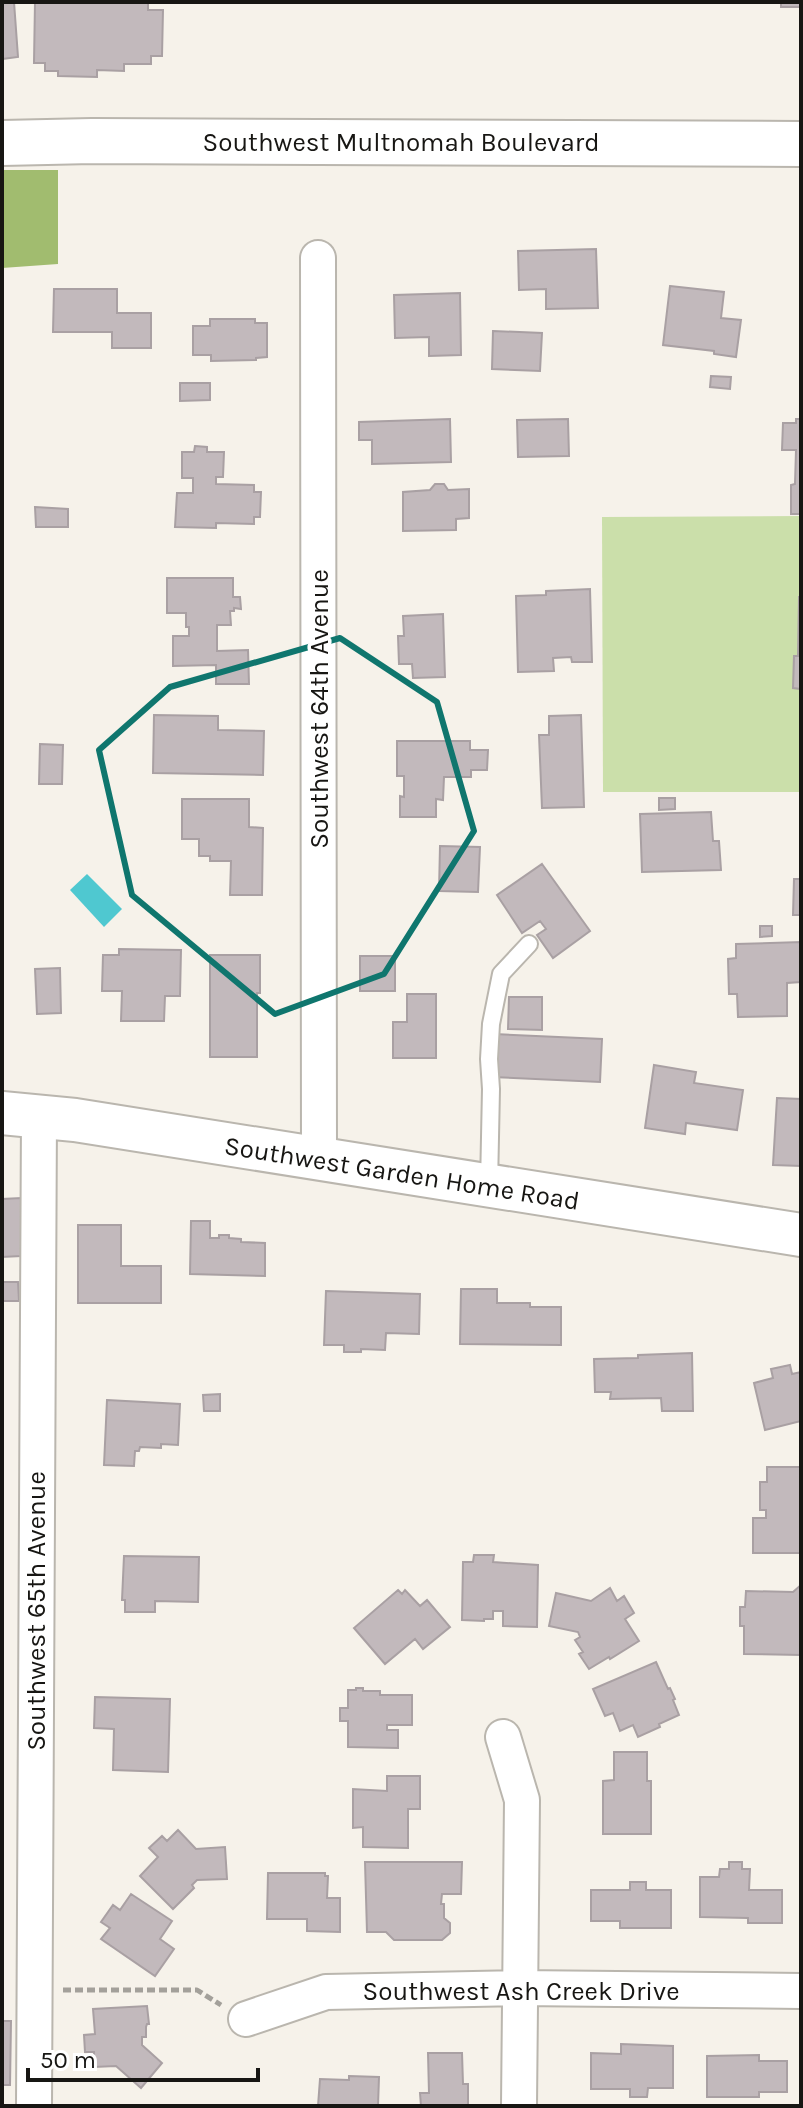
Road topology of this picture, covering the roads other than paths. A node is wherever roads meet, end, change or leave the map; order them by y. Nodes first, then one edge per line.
1 (2, 143) edge
2 (801, 144) edge
3 (318, 258) dead end
4 (529, 944) dead end
5 (21, 1114) edge
6 (319, 1160) junction
7 (489, 1187) junction
8 (801, 1235) edge
9 (503, 1737) dead end
10 (519, 1988) junction
11 (801, 1991) edge
12 (246, 2019) road end
13 (34, 2106) edge
14 (519, 2106) edge

1 - 2 main road, Southwest Multnomah Boulevard
3 - 6 street, Southwest 64th Avenue
4 - 7 lane
5 - 6 street, Southwest Garden Home Road
5 - 13 street, Southwest 65th Avenue
6 - 7 street, Southwest Garden Home Road
7 - 8 street, Southwest Garden Home Road
9 - 10 street
10 - 11 street, Southwest Ash Creek Drive
10 - 12 street, Southwest Ash Creek Drive
10 - 14 street

